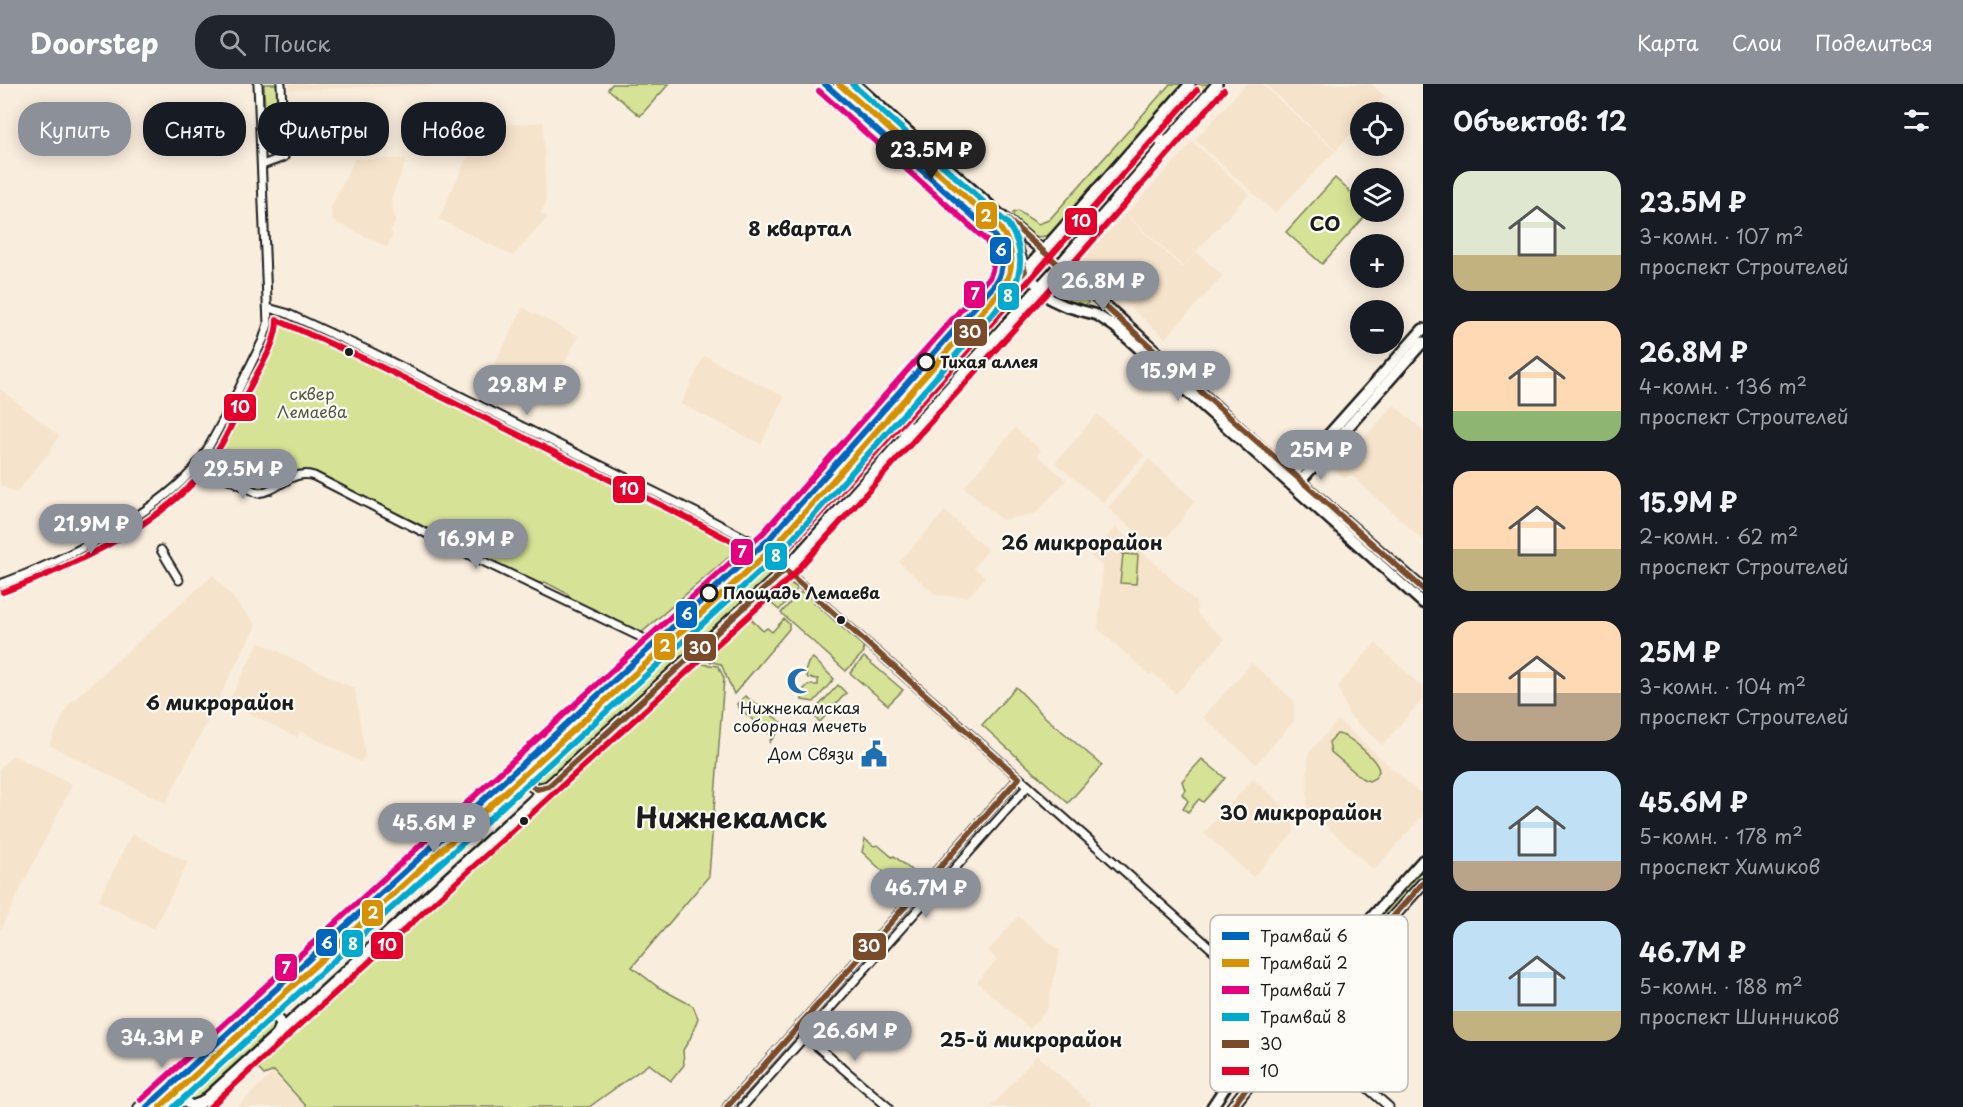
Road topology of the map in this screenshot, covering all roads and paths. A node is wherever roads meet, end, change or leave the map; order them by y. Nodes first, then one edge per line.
1 (258, 84) edge
2 (281, 84) edge
3 (840, 84) edge
4 (855, 84) edge
5 (1190, 84) edge
6 (1217, 84) edge
7 (1146, 134) junction
8 (1161, 148) junction
9 (262, 165) junction
10 (1043, 251) junction
11 (1059, 264) junction
12 (1025, 271) junction
13 (1038, 287) junction
14 (1091, 292) junction
15 (1027, 299) junction
16 (1052, 300) junction
17 (268, 308) junction
18 (1076, 309) junction
19 (1111, 310) junction
20 (1104, 319) junction
21 (1423, 329) edge
22 (1423, 342) edge
23 (889, 422) junction
24 (903, 438) junction
25 (197, 464) junction
26 (1293, 482) junction
27 (161, 550) dead end
28 (773, 553) junction
29 (785, 570) junction
30 (178, 580) dead end
31 (0, 584) edge
32 (1423, 589) edge
33 (1423, 603) edge
34 (649, 641) junction
35 (663, 653) junction
36 (536, 769) junction
37 (1019, 778) junction
38 (549, 786) junction
39 (1028, 786) junction
40 (1423, 860) edge
41 (1423, 883) edge
42 (1374, 915) edge
43 (1395, 915) edge
44 (1210, 947) edge
45 (264, 1017) junction
46 (277, 1034) junction
47 (806, 1035) junction
48 (186, 1089) junction
49 (1223, 1092) edge
50 (1243, 1092) edge
51 (1372, 1092) edge
52 (200, 1104) edge
53 (138, 1107) edge
54 (166, 1107) edge
55 (727, 1107) edge
56 (742, 1107) edge
57 (888, 1107) edge
58 (1212, 1107) edge
59 (1232, 1107) edge
60 (1389, 1107) edge

1 - 9 street
2 - 9 street
3 - 12 main road
4 - 10 main road
5 - 7 main road
6 - 8 main road
7 - 8 main road
7 - 10 main road
8 - 11 main road
9 - 17 street
10 - 11 main road
10 - 12 main road
11 - 13 main road
11 - 14 main road
12 - 13 main road
12 - 23 main road
13 - 15 main road
13 - 16 main road
14 - 18 main road
14 - 19 main road
15 - 16 main road
15 - 24 main road
16 - 18 main road
17 - 25 street
17 - 28 street
18 - 20 main road
19 - 20 main road
19 - 26 main road
20 - 26 main road
21 - 26 main road
22 - 26 main road
23 - 24 main road
23 - 28 main road
24 - 29 main road
25 - 31 street
25 - 34 street
26 - 32 main road
26 - 33 main road
27 - 30 street
28 - 35 main road
29 - 37 street
29 - 38 main road
34 - 35 street
34 - 53 street
35 - 36 main road
36 - 38 main road
36 - 45 main road
37 - 39 street
37 - 55 street
38 - 46 main road
39 - 44 street
39 - 47 street
40 - 42 main road
41 - 43 main road
45 - 46 main road
45 - 48 main road
46 - 52 main road
47 - 56 street
47 - 57 street
48 - 52 main road
48 - 54 main road
49 - 58 main road
50 - 59 main road
51 - 60 street

